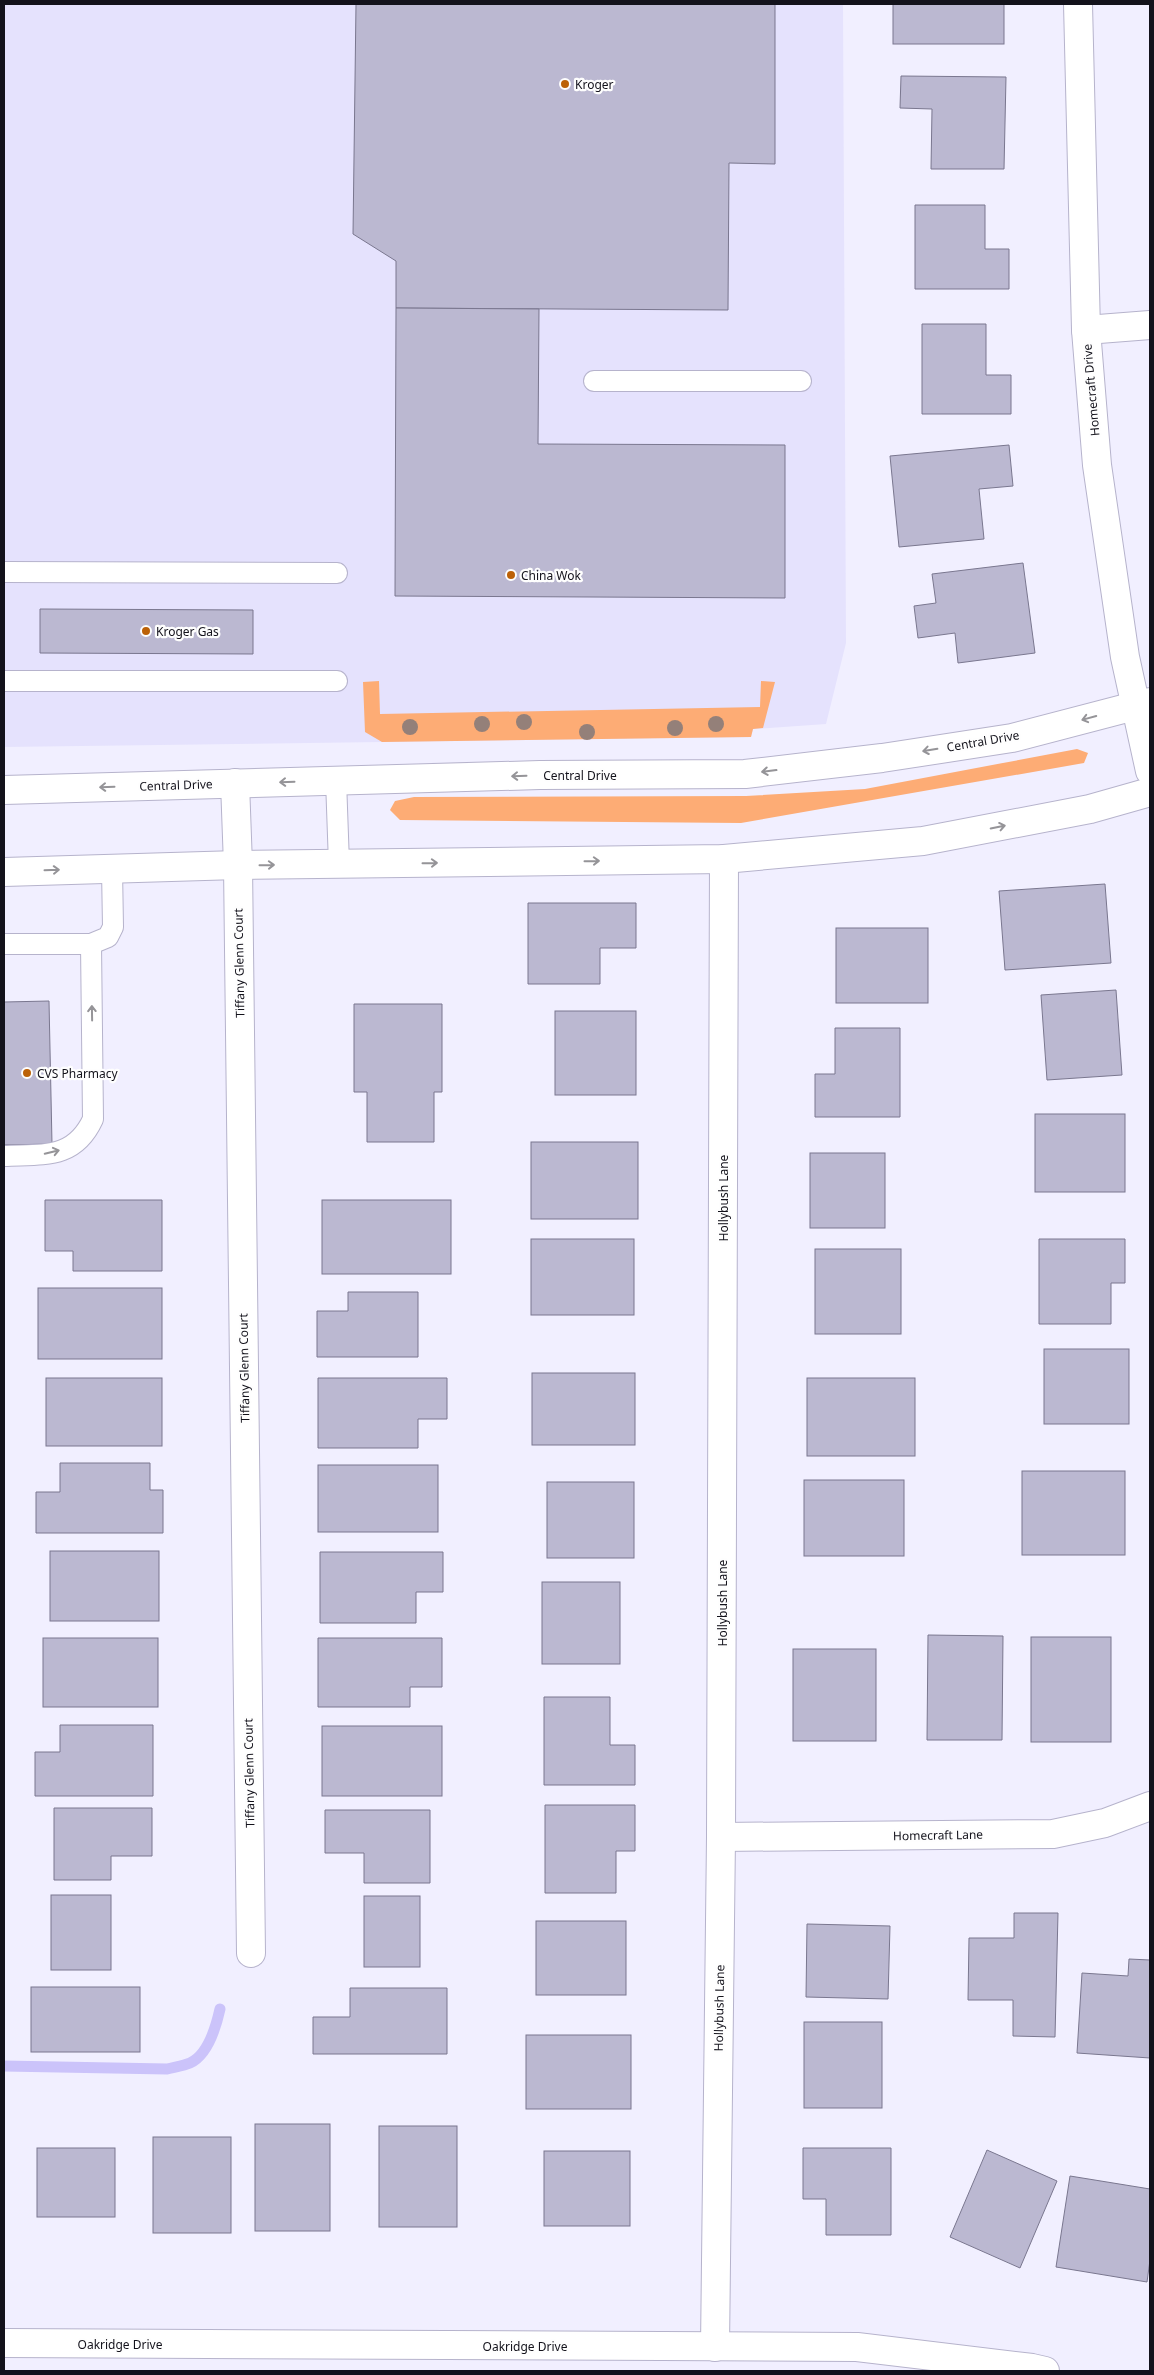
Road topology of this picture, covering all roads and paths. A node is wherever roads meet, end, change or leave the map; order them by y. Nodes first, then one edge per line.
1 (1078, 4) edge
2 (1150, 325) edge
3 (1086, 330) junction
4 (594, 381) dead end
5 (801, 381) dead end
6 (4, 572) edge
7 (337, 573) dead end
8 (4, 681) edge
9 (337, 681) dead end
10 (1143, 703) edge
11 (1150, 771) edge
12 (336, 780) junction
13 (235, 783) junction
14 (4, 790) edge
15 (1150, 792) edge
16 (724, 859) junction
17 (339, 864) junction
18 (238, 865) junction
19 (112, 868) junction
20 (4, 872) edge
21 (4, 944) edge
22 (90, 944) junction
23 (4, 1156) edge
24 (1150, 1806) edge
25 (721, 1837) junction
26 (251, 1954) dead end
27 (4, 2343) edge
28 (715, 2347) junction
29 (1045, 2371) edge

1 - 3 street, Homecraft Drive
2 - 3 street
3 - 10 street, Homecraft Drive
4 - 5 lane
6 - 7 lane
8 - 9 lane
10 - 11 street, Homecraft Drive
10 -> 12 street, Central Drive
12 -> 13 street, Central Drive
12 - 17 lane
13 -> 14 street, Central Drive
13 - 18 street, Tiffany Glenn Court
16 -> 15 street
17 -> 16 street
16 - 25 street, Hollybush Lane
18 -> 17 street
18 - 19 street
18 - 26 street, Tiffany Glenn Court
20 -> 19 street
19 - 22 lane
21 - 22 lane
23 -> 22 lane
24 - 25 street, Homecraft Lane
25 - 28 street, Hollybush Lane
27 - 28 street, Oakridge Drive
28 - 29 street, Oakridge Drive

